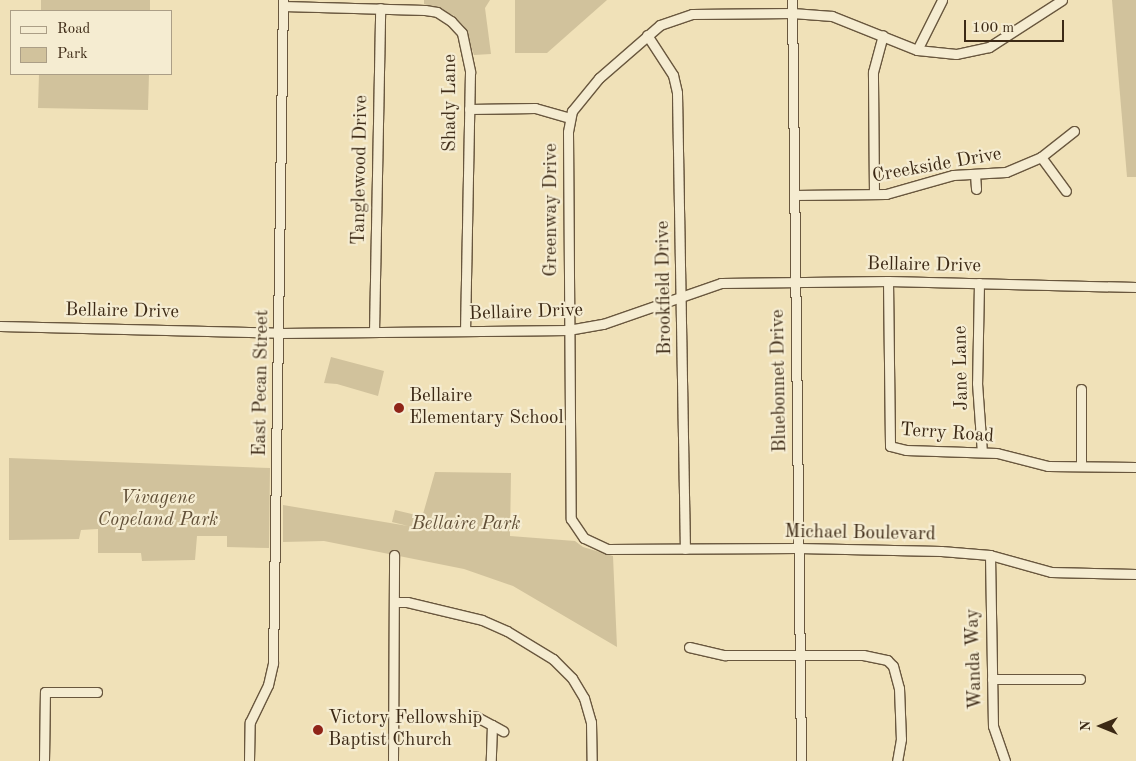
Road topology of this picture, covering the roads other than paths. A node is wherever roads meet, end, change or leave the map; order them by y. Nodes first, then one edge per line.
1 (792, 0) edge
2 (942, 0) edge
3 (1062, 0) edge
4 (283, 3) edge
5 (380, 8) junction
6 (792, 13) junction
7 (647, 35) junction
8 (883, 35) junction
9 (917, 50) junction
10 (469, 109) junction
11 (570, 118) junction
12 (1074, 131) dead end
13 (1041, 157) junction
14 (975, 174) junction
15 (976, 189) dead end
16 (1066, 191) dead end
17 (874, 194) junction
18 (794, 195) junction
19 (888, 281) junction
20 (795, 282) junction
21 (979, 283) junction
22 (1136, 287) edge
23 (681, 295) junction
24 (0, 326) edge
25 (568, 330) junction
26 (465, 331) junction
27 (280, 332) junction
28 (374, 332) junction
29 (1081, 389) dead end
30 (982, 452) junction
31 (1080, 466) junction
32 (1136, 467) edge
33 (584, 538) joint
34 (798, 548) junction
35 (685, 549) junction
36 (990, 554) junction
37 (394, 555) dead end
38 (1136, 574) edge
39 (394, 602) junction
40 (689, 647) dead end
41 (800, 656) junction
42 (992, 679) junction
43 (1080, 679) dead end
44 (97, 692) dead end
45 (475, 716) dead end
46 (492, 724) junction
47 (503, 731) dead end
48 (44, 761) edge
49 (249, 761) edge
50 (393, 761) edge
51 (491, 761) edge
52 (592, 761) edge
53 (801, 761) edge
54 (897, 761) edge
55 (1005, 761) edge

1 - 6 street, Bluebonnet Drive
2 - 9 street
3 - 9 street
4 - 5 street, Shady Lane
4 - 27 street, East Pecan Street
5 - 10 street, Shady Lane
5 - 28 street, Tanglewood Drive
6 - 7 street
6 - 8 street
6 - 18 street, Bluebonnet Drive
7 - 11 street
7 - 23 street, Brookfield Drive
8 - 9 street
8 - 17 street
10 - 11 street
10 - 26 street, Shady Lane
11 - 25 street, Greenway Drive
12 - 13 street, Creekside Drive
13 - 14 street, Creekside Drive
13 - 16 street
14 - 15 street
14 - 17 street, Creekside Drive
17 - 18 street, Creekside Drive
18 - 20 street, Bluebonnet Drive
19 - 20 street, Bellaire Drive
19 - 21 street, Bellaire Drive
19 - 30 street, Terry Road
20 - 23 street, Bellaire Drive
20 - 34 street, Bluebonnet Drive
21 - 22 street, Bellaire Drive
21 - 30 street, Jane Lane
23 - 25 street, Bellaire Drive
23 - 35 street, Brookfield Drive
24 - 27 street, Bellaire Drive
25 - 26 street, Bellaire Drive
25 - 33 street, Greenway Drive
26 - 28 street, Bellaire Drive
27 - 28 street, Bellaire Drive
27 - 49 street, East Pecan Street
29 - 31 street
30 - 31 street, Terry Road
31 - 32 street, Terry Road
33 - 35 street, Michael Boulevard
34 - 35 street, Michael Boulevard
34 - 36 street, Michael Boulevard
34 - 41 street, Bluebonnet Drive
36 - 38 street, Michael Boulevard
36 - 42 street, Wanda Way
37 - 39 street
39 - 50 street
39 - 52 street
40 - 41 street
41 - 53 street, Bluebonnet Drive
41 - 54 street
42 - 43 street
42 - 55 street, Wanda Way
44 - 48 street
45 - 46 street
46 - 47 street
46 - 51 street

